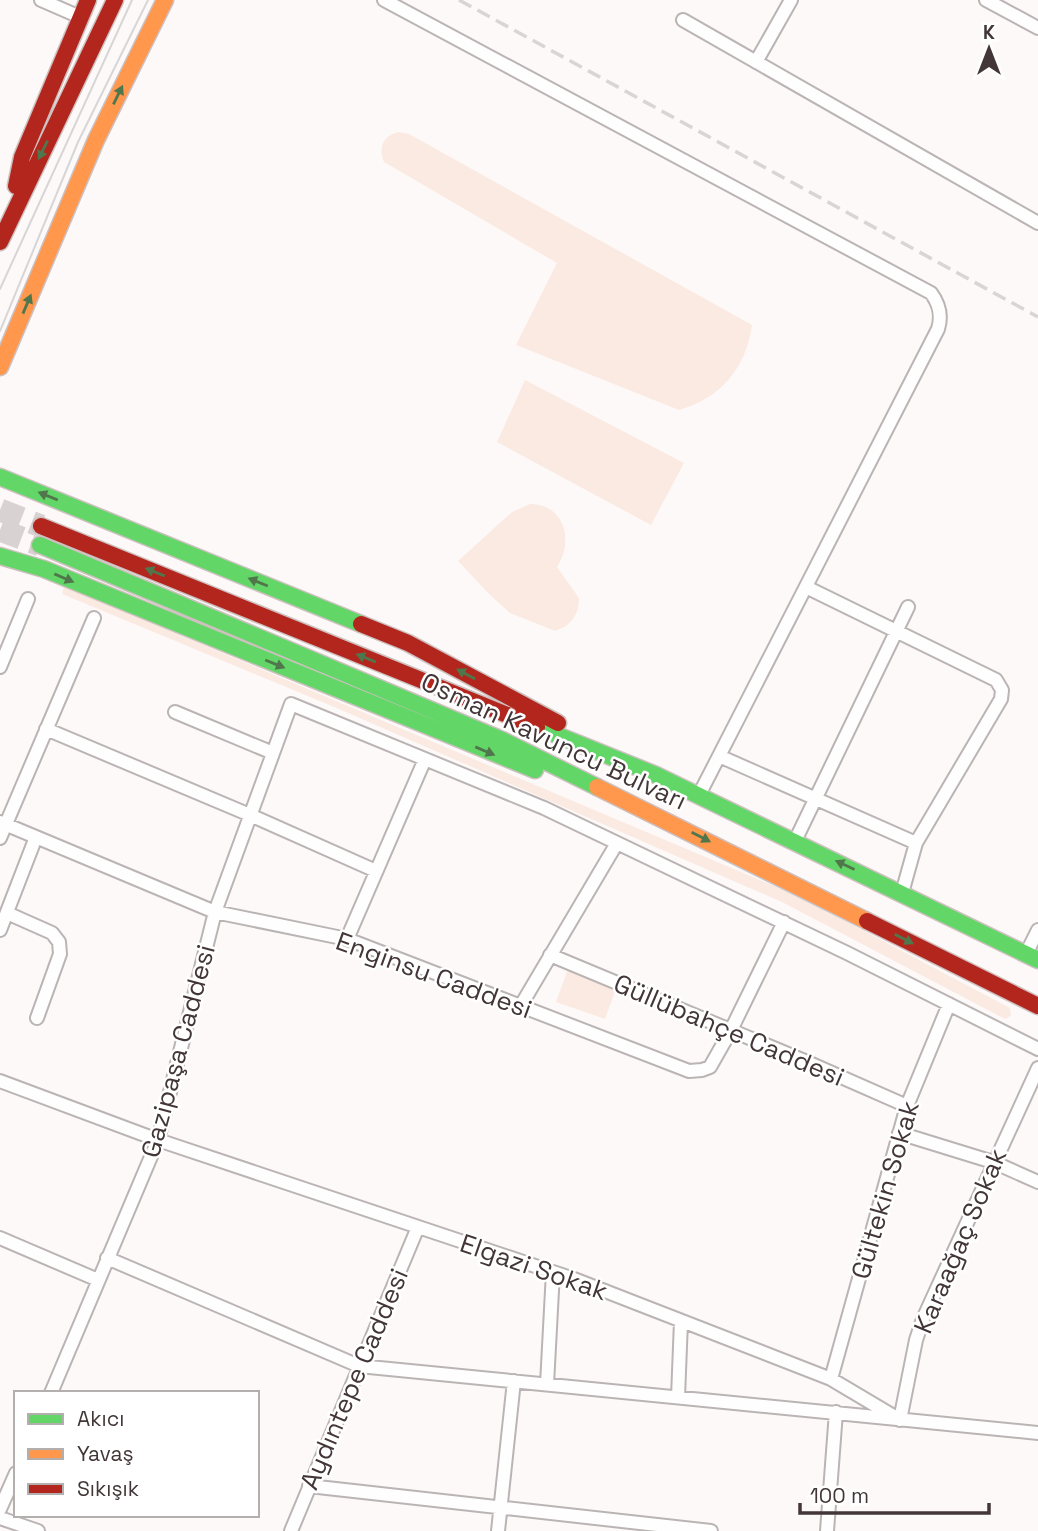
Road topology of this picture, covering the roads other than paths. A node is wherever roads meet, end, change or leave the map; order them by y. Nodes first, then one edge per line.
1 (41, 0) edge
2 (88, 0) edge
3 (115, 0) edge
4 (165, 0) edge
5 (181, 0) edge
6 (384, 0) edge
7 (791, 0) edge
8 (986, 0) edge
9 (80, 17) junction
10 (683, 20) dead end
11 (1038, 28) edge
12 (756, 62) junction
13 (8, 221) junction
14 (1038, 223) edge
15 (0, 242) edge
16 (49, 252) junction
17 (0, 366) edge
18 (0, 477) edge
19 (41, 526) tunnel mouth
20 (40, 545) tunnel mouth
21 (0, 556) edge
22 (23, 562) junction
23 (0, 563) edge
24 (806, 587) junction
25 (28, 599) dead end
26 (908, 607) dead end
27 (94, 618) dead end
28 (896, 631) junction
29 (0, 667) edge
30 (174, 712) dead end
31 (46, 729) junction
32 (273, 753) junction
33 (719, 756) junction
34 (425, 759) junction
35 (656, 775) junction
36 (699, 795) junction
37 (815, 798) junction
38 (640, 807) junction
39 (250, 815) junction
40 (3, 823) edge
41 (36, 837) junction
42 (0, 838) edge
43 (794, 841) junction
44 (617, 843) junction
45 (916, 843) junction
46 (376, 871) junction
47 (902, 892) junction
48 (215, 912) junction
49 (6, 913) junction
50 (784, 922) junction
51 (0, 930) edge
52 (1038, 930) edge
53 (347, 939) junction
54 (550, 956) junction
55 (1032, 957) edge
56 (949, 1004) junction
57 (1038, 1006) edge
58 (520, 1007) junction
59 (37, 1018) dead end
60 (731, 1030) junction
61 (1038, 1049) edge
62 (1038, 1068) edge
63 (0, 1081) edge
64 (907, 1106) junction
65 (899, 1133) junction
66 (158, 1140) junction
67 (993, 1162) junction
68 (1038, 1182) edge
69 (418, 1227) junction
70 (0, 1238) edge
71 (107, 1258) junction
72 (553, 1272) junction
73 (98, 1280) junction
74 (681, 1321) junction
75 (359, 1366) junction
76 (831, 1379) junction
77 (514, 1381) junction
78 (547, 1384) junction
79 (52, 1391) edge
80 (678, 1397) junction
81 (836, 1412) junction
82 (900, 1420) junction
83 (1038, 1433) edge
84 (14, 1478) edge
85 (309, 1486) junction
86 (501, 1508) junction
87 (0, 1509) edge
88 (0, 1517) edge
89 (20, 1528) edge
90 (38, 1531) edge
91 (291, 1531) edge
92 (498, 1531) edge
93 (711, 1531) edge
94 (827, 1531) edge

1 - 9 street
2 - 9 highway
3 -> 13 highway
16 -> 4 highway
5 - 16 highway
6 - 24 street
7 - 12 street
8 - 11 street
9 - 13 highway
10 - 12 street
12 - 14 street
13 - 15 highway
17 -> 16 highway
35 -> 18 highway
35 -> 19 highway, Osman Kavuncu Bulvarı
20 - 38 highway, Osman Kavuncu Bulvarı
21 - 22 highway
22 - 23 highway
22 -> 38 highway
24 - 28 street
24 - 33 street
25 - 29 street
26 - 28 street
27 - 31 street
28 - 37 street
28 - 45 street
30 - 32 street
31 - 39 street
31 - 40 street
32 - 34 street, Gazipaşa Caddesi
32 - 39 street, Gazipaşa Caddesi
33 - 36 street
33 - 37 street
34 - 44 street
34 - 46 street
35 - 36 highway, Osman Kavuncu Bulvarı
36 - 43 highway, Osman Kavuncu Bulvarı
37 - 43 street
37 - 45 street
38 -> 57 highway, Osman Kavuncu Bulvarı
39 - 46 street
39 - 48 street, Gazipaşa Caddesi
40 - 41 street, Enginsu Caddesi
40 - 42 street
41 - 48 street, Enginsu Caddesi
41 - 49 street
47 -> 43 highway, Osman Kavuncu Bulvarı
44 - 50 street
44 - 54 street
45 - 47 street
46 - 53 street
47 - 55 highway, Osman Kavuncu Bulvarı
48 - 53 street, Enginsu Caddesi
48 - 66 street, Gazipaşa Caddesi
49 - 51 street
49 - 59 street
50 - 56 street
50 - 60 street, Enginsu Caddesi
52 - 55 street
53 - 58 street, Enginsu Caddesi
54 - 58 street
54 - 60 street, Güllübahçe Caddesi
56 - 61 street
56 - 64 street, Gültekin Sokak
58 - 60 street, Enginsu Caddesi
60 - 64 street, Güllübahçe Caddesi
62 - 67 street, Karaağaç Sokak
63 - 66 street, Elgazi Sokak
64 - 65 street, Gültekin Sokak
65 - 67 street
65 - 76 street, Gültekin Sokak
66 - 69 street, Elgazi Sokak
66 - 71 street, Gazipaşa Caddesi
67 - 68 street
67 - 82 street, Karaağaç Sokak
69 - 72 street, Elgazi Sokak
69 - 75 street, Aydıntepe Caddesi
70 - 73 street
71 - 73 street, Gazipaşa Caddesi
71 - 75 street
72 - 74 street, Elgazi Sokak
72 - 78 street
73 - 79 street, Gazipaşa Caddesi
74 - 76 street, Elgazi Sokak
74 - 80 street
75 - 77 street
75 - 85 street, Aydıntepe Caddesi
76 - 82 street, Elgazi Sokak
77 - 78 street
77 - 86 street
78 - 80 street
80 - 81 street
81 - 82 street
81 - 94 street
82 - 83 street
84 - 87 street
85 - 86 street
85 - 91 street, Aydıntepe Caddesi
86 - 92 street
86 - 93 street
88 - 89 street
89 - 90 street

